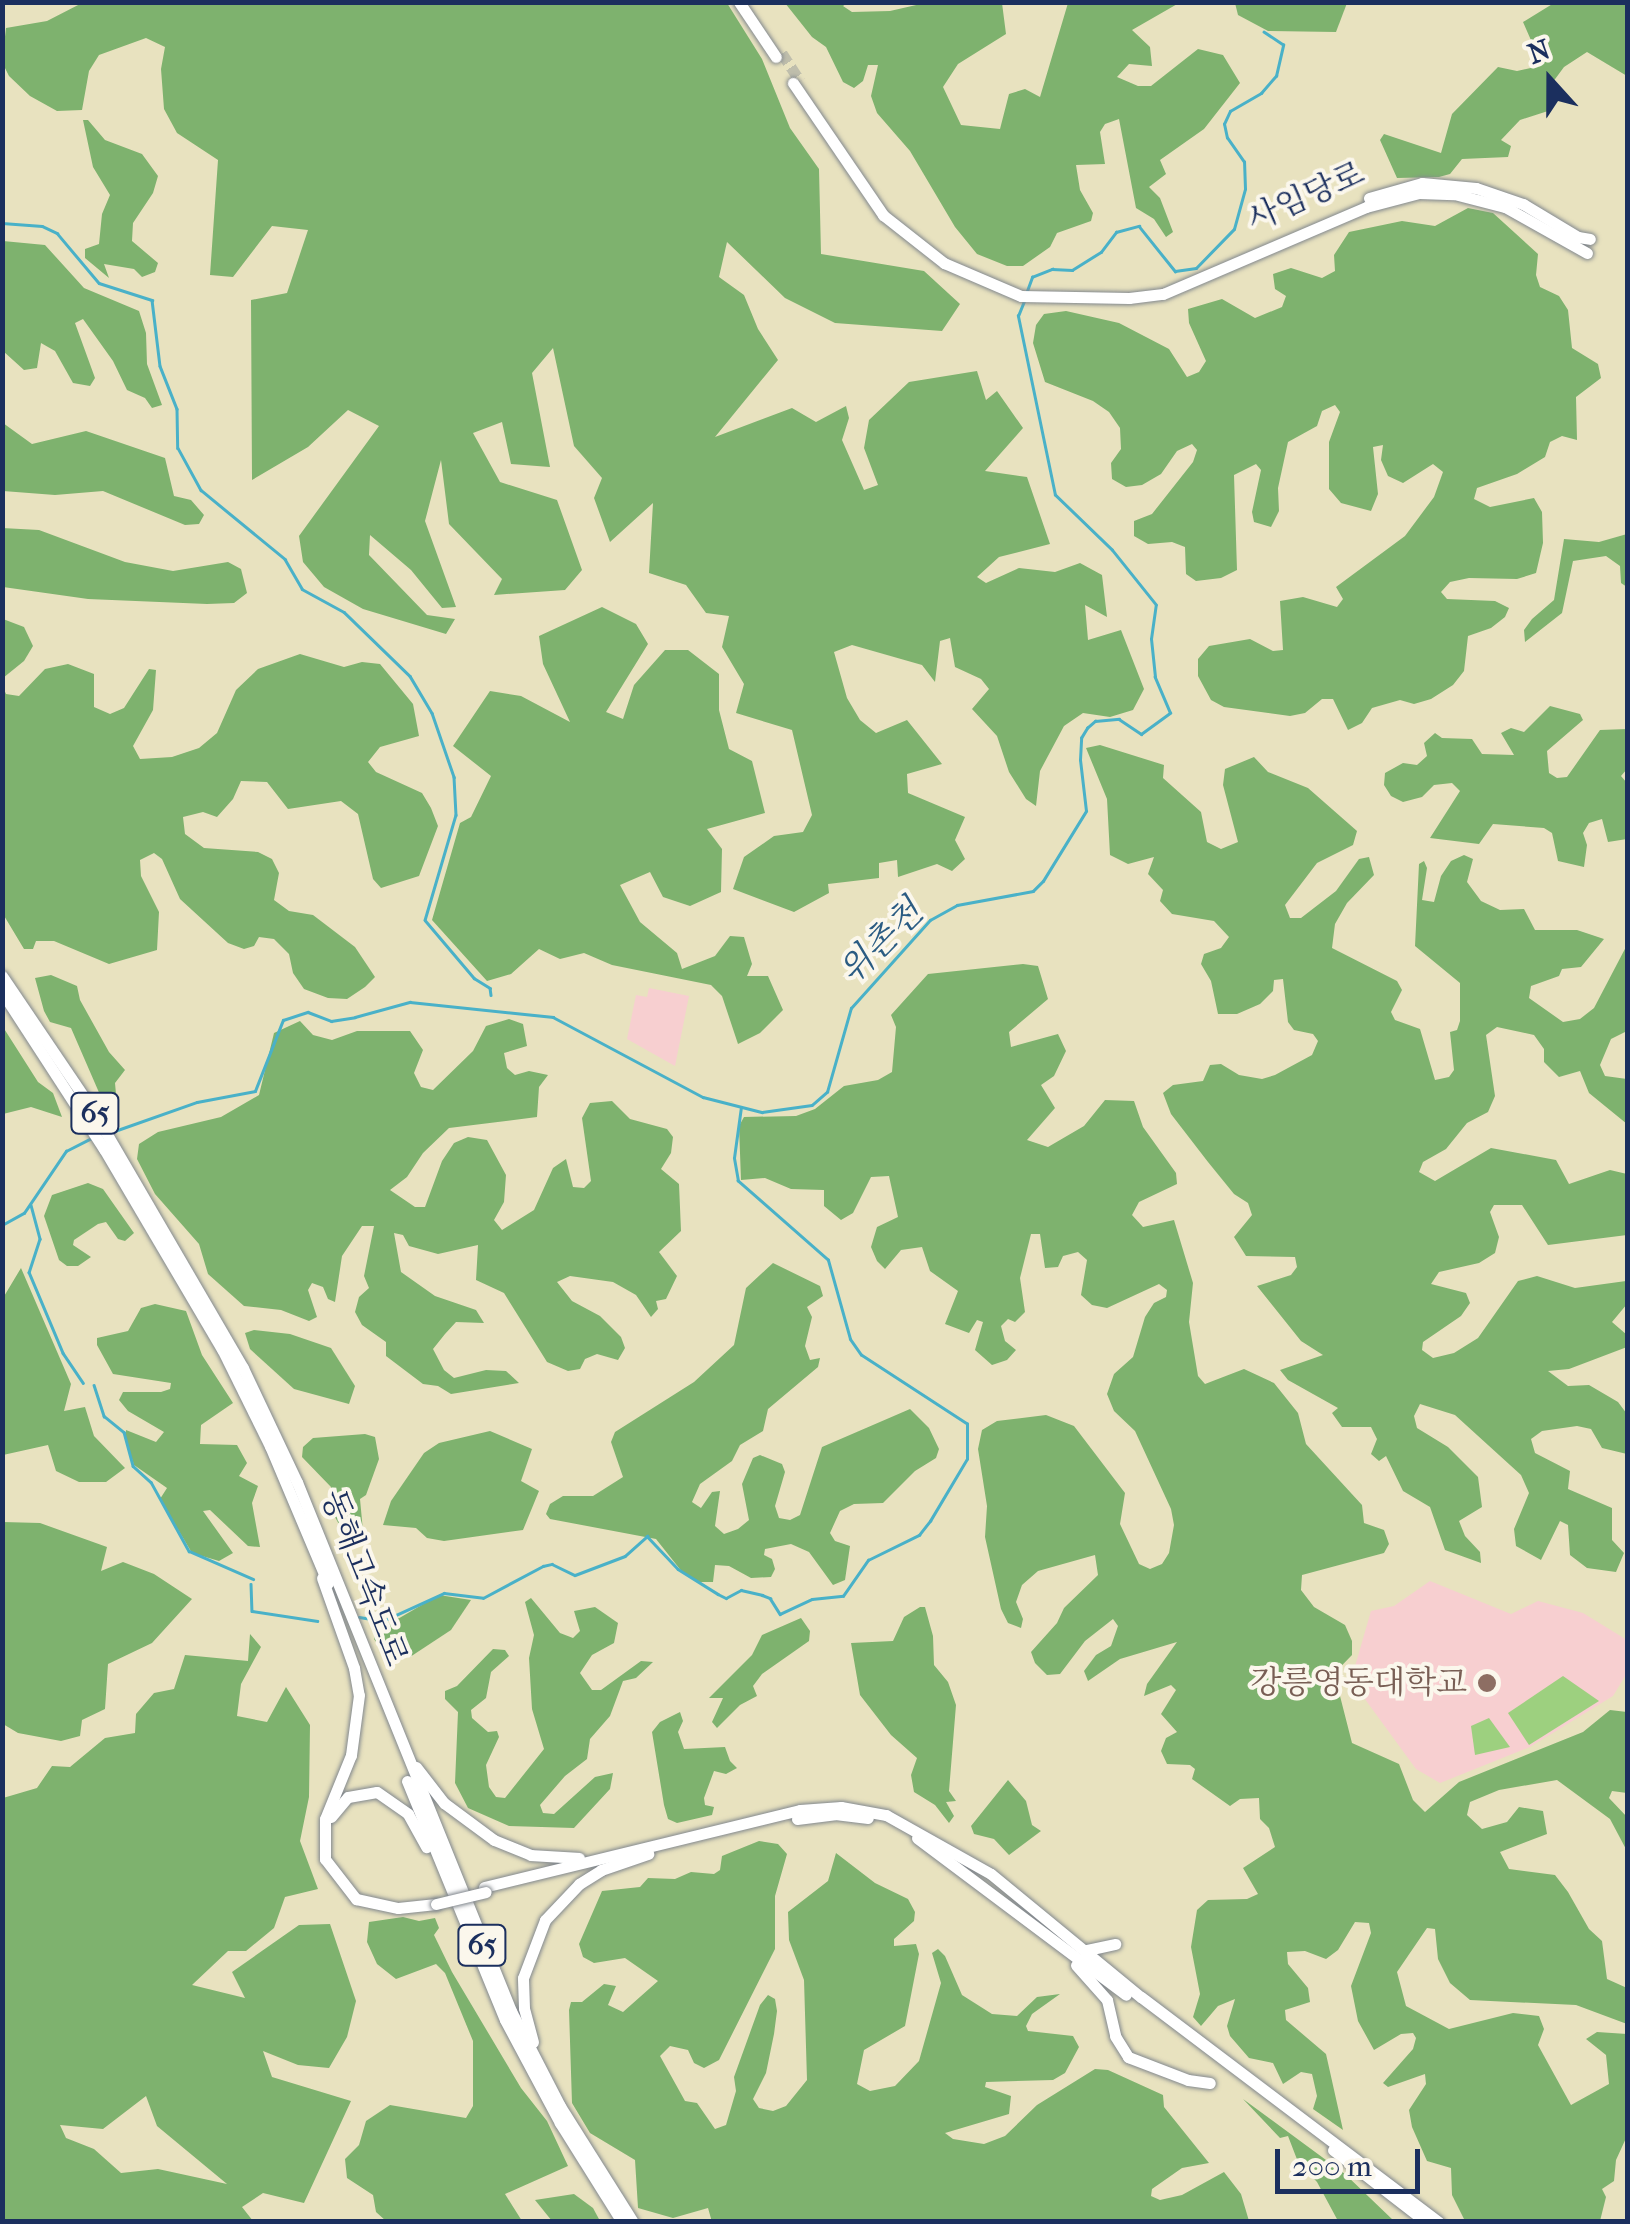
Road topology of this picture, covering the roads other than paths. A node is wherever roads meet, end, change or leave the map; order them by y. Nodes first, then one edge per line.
1 (739, 2) edge
2 (748, 2) edge
3 (1589, 246) dead end
4 (998, 287) junction
5 (2, 976) edge
6 (10, 999) edge
7 (159, 1234) junction
8 (327, 1576) junction
9 (362, 1662) junction
10 (647, 1851) junction
11 (436, 1901) junction
12 (1115, 1944) dead end
13 (1087, 1950) junction
14 (476, 1957) junction
15 (1071, 1957) junction
16 (1183, 2034) junction
17 (1218, 2060) junction
18 (1210, 2083) dead end
19 (560, 2106) junction
20 (622, 2222) edge
21 (633, 2222) edge
22 (1426, 2222) edge
23 (1438, 2222) edge

1 - 2 highway
3 - 4 highway, 사임당로
4 - 4 highway
5 - 6 highway, 동해고속도로 / 65
6 - 7 highway, 동해고속도로 / 65
7 - 8 highway, 동해고속도로 / 65
7 - 8 highway, 동해고속도로 / 65
8 - 9 highway
8 - 9 highway, 동해고속도로 / 65
9 - 10 highway
9 - 11 highway
9 - 14 highway, 동해고속도로 / 65
9 - 19 highway, 동해고속도로 / 65
10 - 11 highway, bridge
10 - 13 highway
10 - 15 highway
10 - 19 highway
11 - 14 highway
12 - 13 highway
13 - 16 highway
14 - 20 highway, 동해고속도로 / 65
15 - 16 highway
15 - 18 highway
16 - 17 highway
17 - 22 highway
17 - 23 highway
19 - 21 highway, 동해고속도로 / 65

